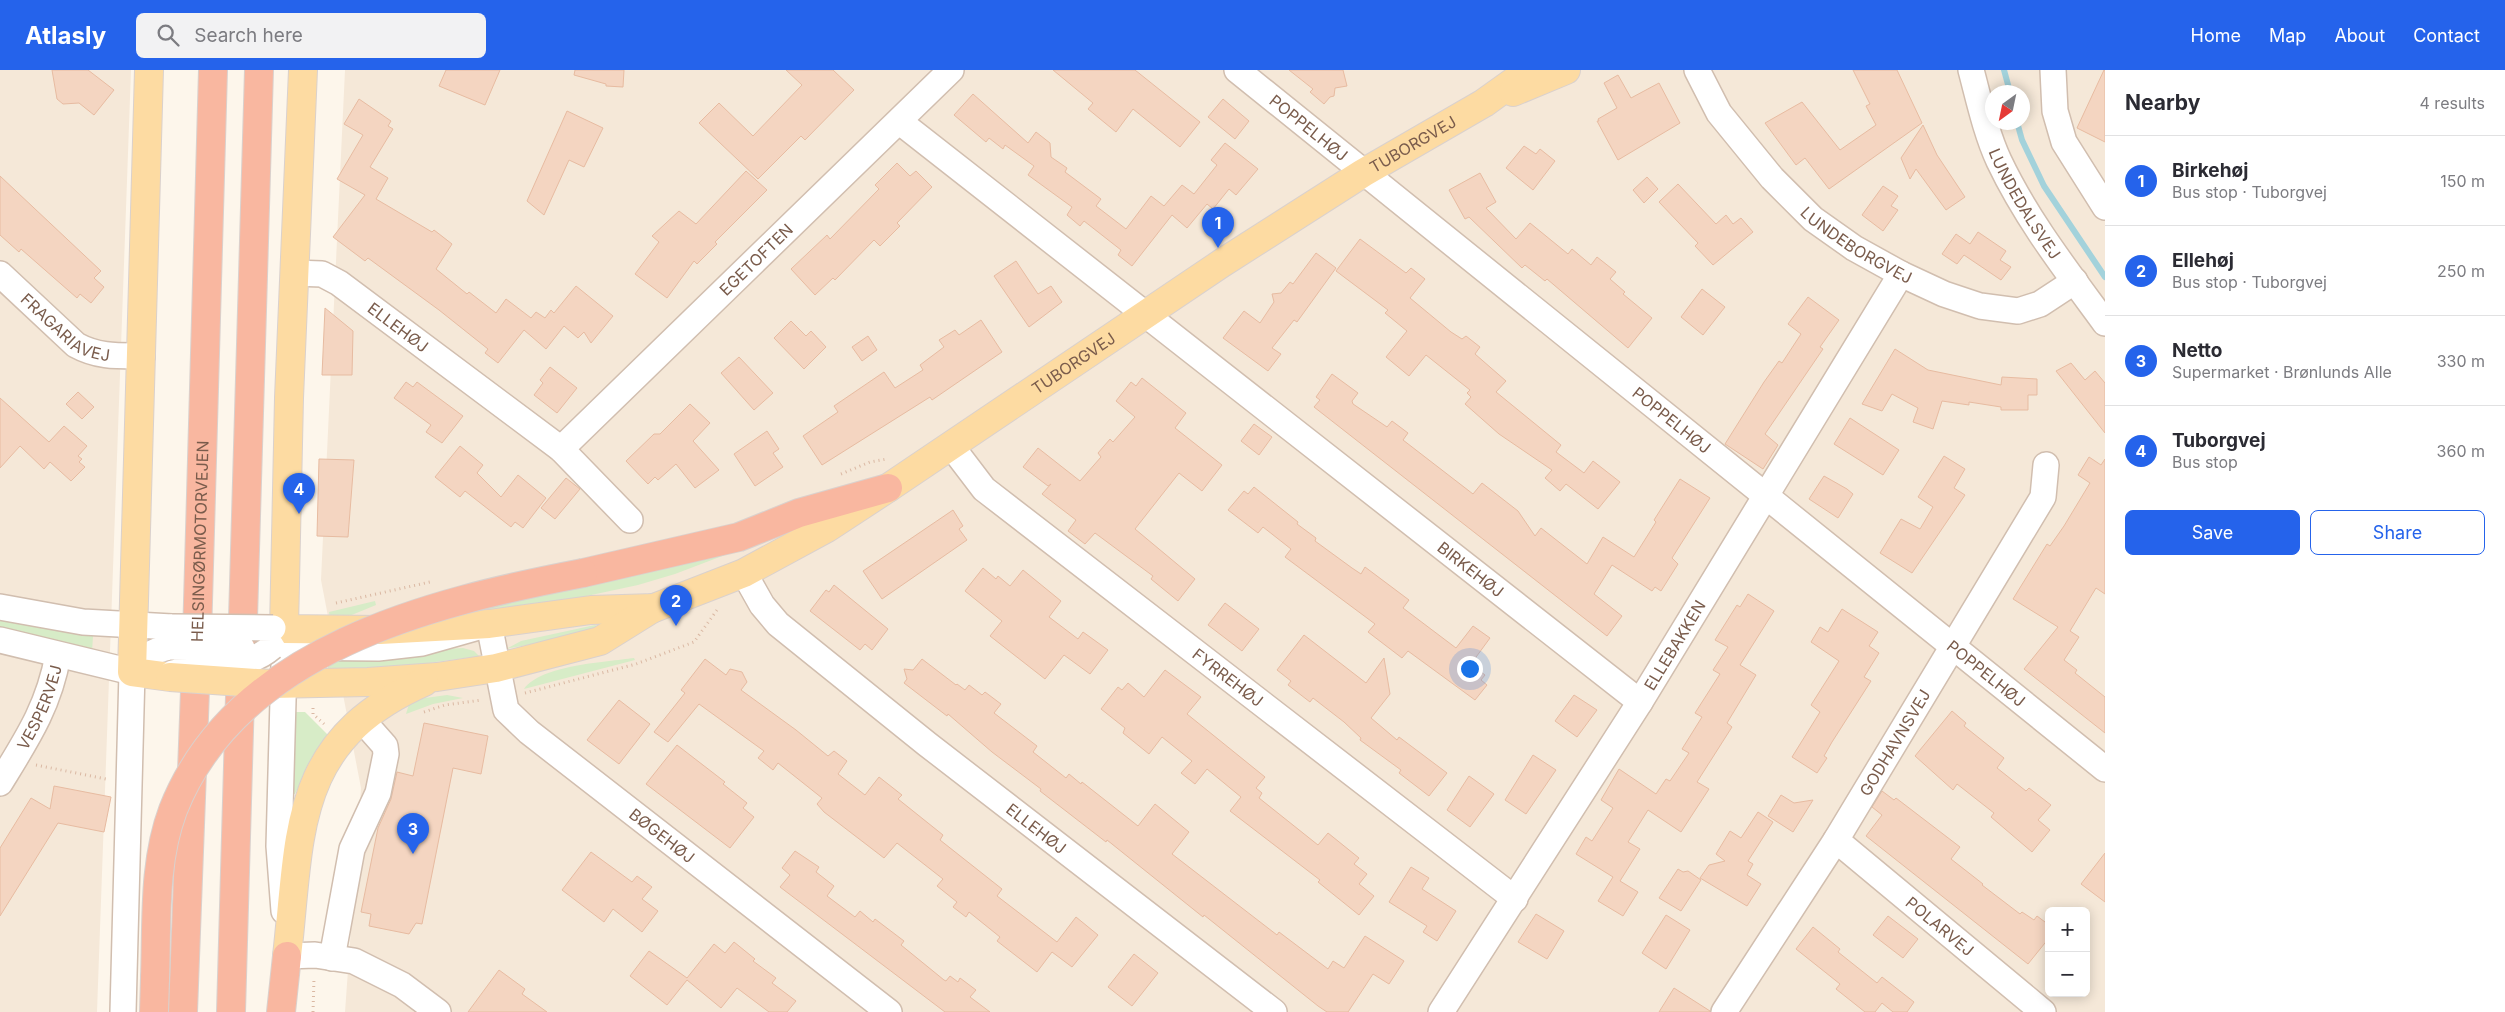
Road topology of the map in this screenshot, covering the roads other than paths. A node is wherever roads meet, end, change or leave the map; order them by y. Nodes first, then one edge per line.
1 (149, 70) edge
2 (212, 70) edge
3 (259, 70) edge
4 (303, 70) edge
5 (952, 70) edge
6 (1237, 70) edge
7 (1530, 70) edge
8 (1566, 70) edge
9 (1697, 70) edge
10 (1971, 70) edge
11 (2053, 70) edge
12 (1484, 103) junction
13 (900, 122) junction
14 (1363, 173) junction
15 (2105, 207) edge
16 (294, 273) junction
17 (0, 274) edge
18 (1901, 274) junction
19 (2074, 281) junction
20 (1146, 316) junction
21 (2105, 323) edge
22 (142, 356) junction
23 (952, 447) junction
24 (562, 450) junction
25 (2046, 465) dead end
26 (888, 488) junction
27 (1767, 495) junction
28 (630, 520) dead end
29 (744, 573) junction
30 (0, 607) edge
31 (654, 608) junction
32 (489, 624) junction
33 (134, 626) junction
34 (171, 637) junction
35 (278, 638) junction
36 (0, 640) edge
37 (1952, 646) junction
38 (58, 656) junction
39 (496, 668) junction
40 (132, 672) junction
41 (167, 676) junction
42 (437, 677) junction
43 (277, 685) junction
44 (1640, 702) junction
45 (362, 720) junction
46 (2105, 769) edge
47 (0, 783) edge
48 (1836, 840) junction
49 (1515, 899) junction
50 (287, 956) junction
51 (332, 958) junction
52 (122, 1012) edge
53 (154, 1012) edge
54 (183, 1012) edge
55 (231, 1012) edge
56 (281, 1012) edge
57 (290, 1012) edge
58 (438, 1012) edge
59 (890, 1012) edge
60 (1274, 1012) edge
61 (1441, 1012) edge
62 (1724, 1012) edge
63 (2043, 1012) edge

1 - 22 main road
2 - 54 highway, HELSINGØRMOTORVEJEN
3 - 55 highway
4 - 16 main road
5 - 13 street, EGETOFTEN
6 - 14 street, POPPELHØJ
7 - 12 main road, TUBORGVEJ
8 - 12 main road, TUBORGVEJ
9 - 18 street, LUNDEBORGVEJ
10 - 19 street, LUNDEDALSVEJ
11 - 15 street
12 - 14 main road, TUBORGVEJ
13 - 20 street, BIRKEHØJ
13 - 24 street, EGETOFTEN
14 - 20 main road, TUBORGVEJ
14 - 27 street, POPPELHØJ
16 - 24 street, ELLEHØJ
16 - 35 main road
17 - 22 street, FRAGARIAVEJ
18 - 19 street, LUNDEBORGVEJ
18 - 27 street, ELLEBAKKEN
19 - 21 street, LUNDEDALSVEJ
20 - 23 main road, TUBORGVEJ
20 - 44 street, BIRKEHØJ
22 - 33 main road
23 - 26 main road, TUBORGVEJ
23 - 49 street, FYRREHØJ
24 - 28 street, ELLEHØJ
25 - 37 street, GODHAVNSVEJ
26 - 29 main road, TUBORGVEJ
26 - 53 highway, bridge
27 - 37 street, POPPELHØJ
27 - 44 street, ELLEBAKKEN
29 - 31 main road, TUBORGVEJ
29 - 60 street, ELLEHØJ
30 - 33 street
31 - 32 main road, TUBORGVEJ
31 - 39 main road, TUBORGVEJ
32 - 35 main road, TUBORGVEJ
32 - 39 street, BØGEHØJ
33 - 34 street
33 - 40 main road
34 - 35 street, bridge
34 - 40 street
35 - 41 street, bridge
35 - 43 street
36 - 38 street, TUBORGVEJ
37 - 46 street, POPPELHØJ
37 - 48 street, GODHAVNSVEJ
38 - 40 street, TUBORGVEJ
38 - 47 street, VESPERVEJ
39 - 42 main road, TUBORGVEJ
39 - 59 street, BØGEHØJ
40 - 41 main road, TUBORGVEJ
40 - 52 street
41 - 43 main road, TUBORGVEJ, bridge
42 - 43 main road, TUBORGVEJ
42 - 45 main road
43 - 50 street
44 - 49 street, ELLEBAKKEN
45 - 50 main road
45 - 51 street
48 - 62 street, GODHAVNSVEJ
48 - 63 street, POLARVEJ
49 - 61 street, ELLEBAKKEN
50 - 51 street
50 - 56 highway
50 - 57 street
51 - 58 street

